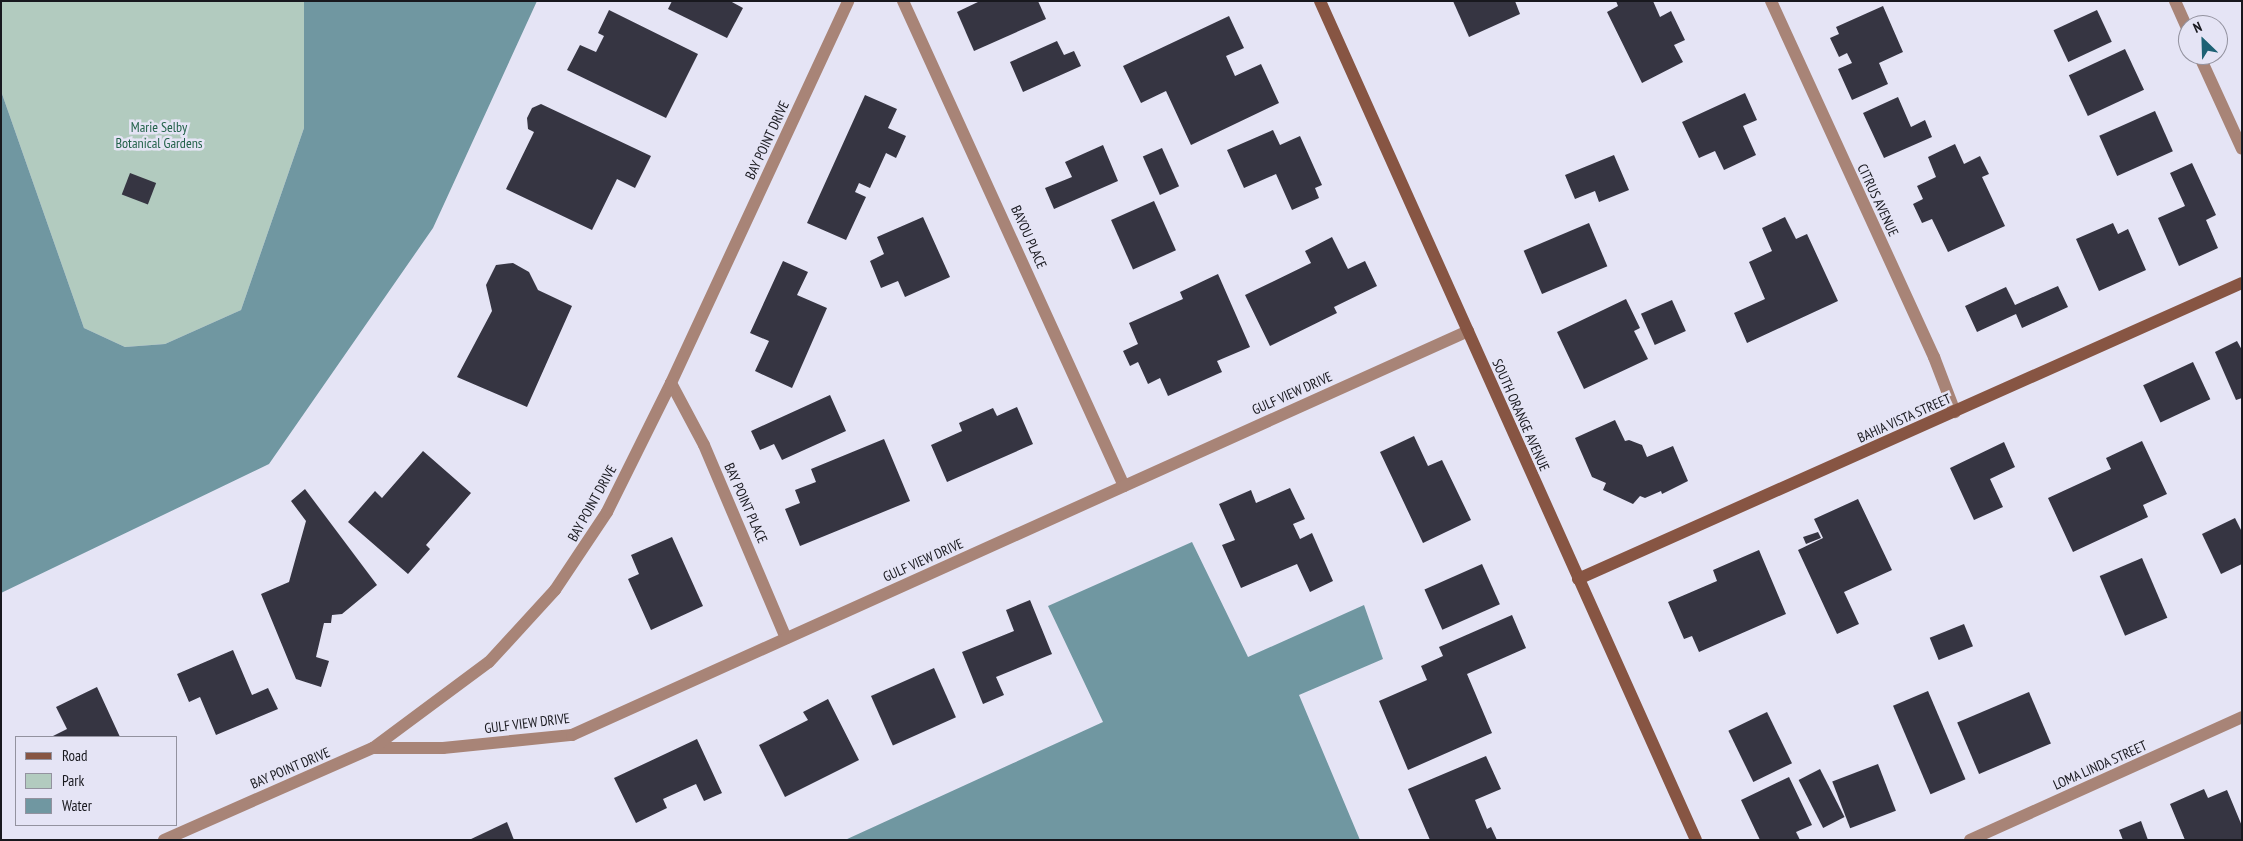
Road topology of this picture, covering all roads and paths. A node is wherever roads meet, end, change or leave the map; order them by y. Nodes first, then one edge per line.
1 (848, 1) edge
2 (903, 1) edge
3 (1320, 1) edge
4 (1771, 1) edge
5 (2175, 1) edge
6 (2181, 15) edge
7 (2204, 65) edge
8 (2242, 149) edge
9 (2242, 283) edge
10 (1468, 331) junction
11 (671, 383) junction
12 (1955, 412) junction
13 (1124, 486) junction
14 (1578, 578) junction
15 (786, 638) junction
16 (2242, 717) edge
17 (373, 748) junction
18 (164, 840) edge
19 (1696, 840) edge
20 (1970, 840) edge

1 - 11 street, BAY POINT DRIVE
2 - 13 street, BAYOU PLACE
3 - 10 street, SOUTH ORANGE AVENUE
4 - 12 street, CITRUS AVENUE
5 - 6 street
7 - 8 street
9 - 12 street, BAHIA VISTA STREET
10 - 13 street, GULF VIEW DRIVE
10 - 14 street, SOUTH ORANGE AVENUE
11 - 15 street, BAY POINT PLACE
11 - 17 street, BAY POINT DRIVE
12 - 14 street, BAHIA VISTA STREET
13 - 15 street, GULF VIEW DRIVE
14 - 19 street, SOUTH ORANGE AVENUE
15 - 17 street, GULF VIEW DRIVE
16 - 20 street, LOMA LINDA STREET
17 - 18 street, BAY POINT DRIVE

